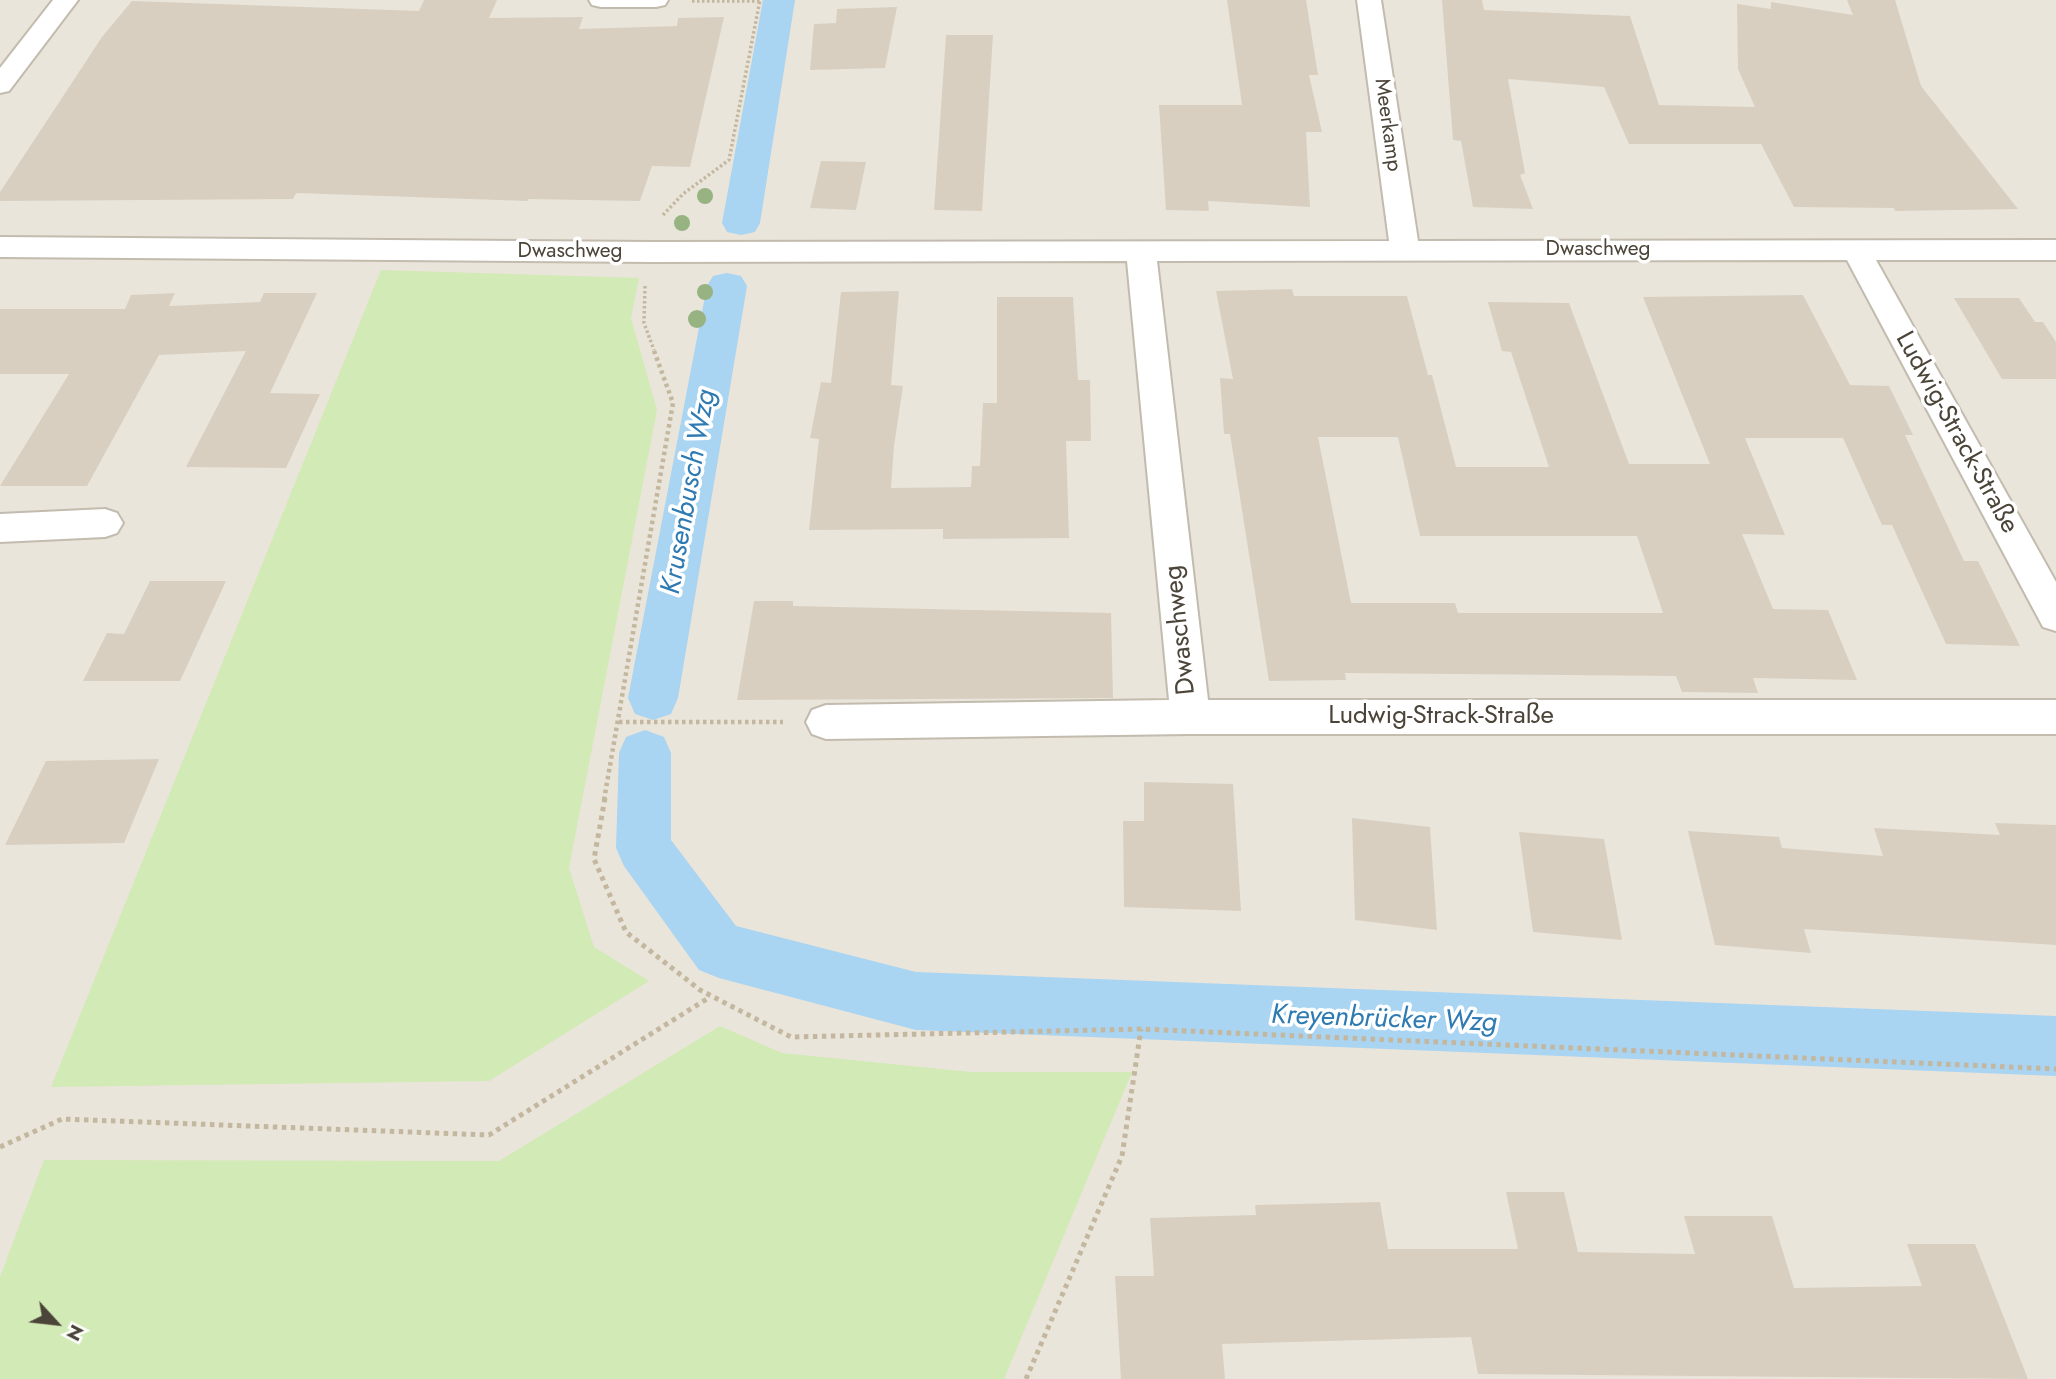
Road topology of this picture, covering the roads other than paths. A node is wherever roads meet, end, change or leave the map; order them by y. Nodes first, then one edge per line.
1 (66, 0) edge
2 (601, 0) edge
3 (1369, 0) edge
4 (656, 1) edge
5 (0, 85) edge
6 (0, 247) edge
7 (1405, 250) junction
8 (1856, 250) junction
9 (2056, 250) edge
10 (1141, 252) junction
11 (105, 523) dead end
12 (0, 528) edge
13 (2056, 616) edge
14 (1190, 717) junction
15 (2056, 717) edge
16 (826, 722) road end

1 - 5 street
2 - 4 street
3 - 7 street, Meerkamp
6 - 10 street, Dwaschweg
7 - 8 street, Dwaschweg
7 - 10 street, Dwaschweg
8 - 9 street, Dwaschweg
8 - 13 street, Ludwig-Strack-Straße
10 - 14 street, Dwaschweg
11 - 12 street
14 - 15 street, Ludwig-Strack-Straße
14 - 16 street, Ludwig-Strack-Straße

